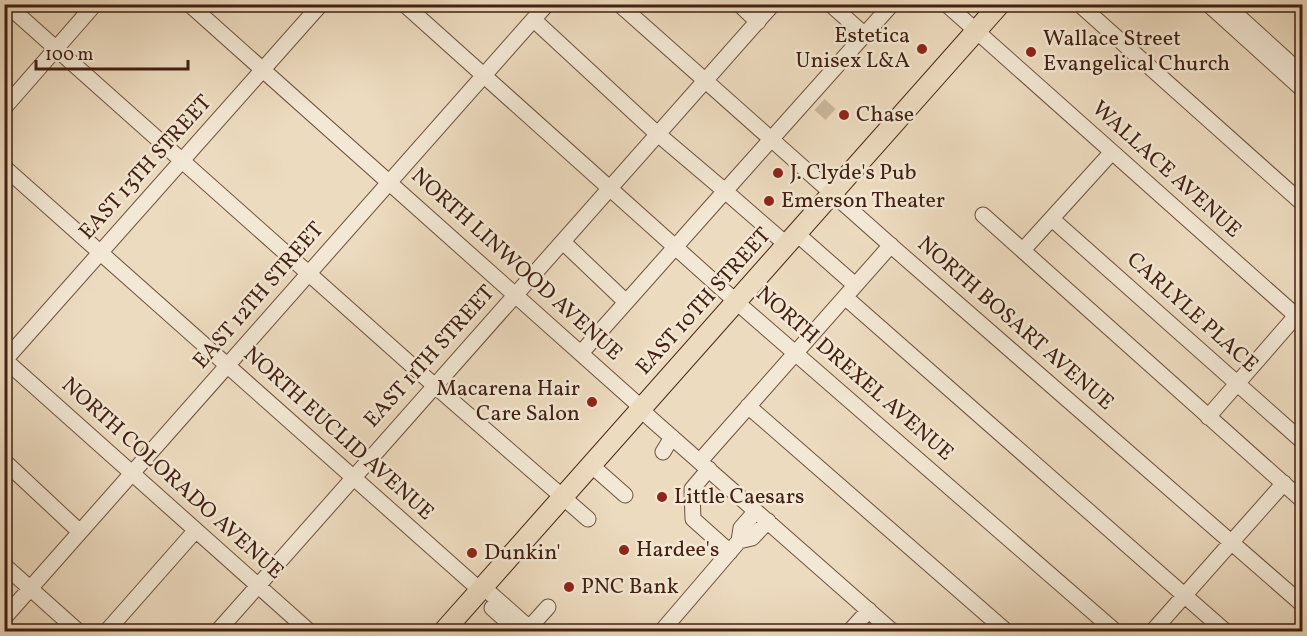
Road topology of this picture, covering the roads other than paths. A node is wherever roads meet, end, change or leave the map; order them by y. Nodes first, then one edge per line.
1 (6, 4) edge
2 (95, 4) edge
3 (189, 4) edge
4 (321, 4) edge
5 (404, 4) edge
6 (547, 4) edge
7 (619, 4) edge
8 (738, 4) edge
9 (773, 4) edge
10 (830, 4) edge
11 (892, 4) edge
12 (946, 4) edge
13 (1000, 4) edge
14 (1079, 4) edge
15 (1208, 4) edge
16 (1225, 4) edge
17 (534, 20) junction
18 (758, 22) junction
19 (976, 32) junction
20 (865, 35) junction
21 (1254, 39) junction
22 (56, 49) junction
23 (263, 70) junction
24 (1302, 74) edge
25 (484, 76) junction
26 (705, 81) junction
27 (1302, 89) edge
28 (4, 108) edge
29 (658, 134) junction
30 (771, 140) junction
31 (1112, 152) junction
32 (182, 161) junction
33 (4, 167) edge
34 (389, 183) junction
35 (610, 188) junction
36 (725, 191) junction
37 (832, 194) junction
38 (1302, 203) edge
39 (983, 215) dead end
40 (1052, 219) junction
41 (792, 239) junction
42 (563, 242) junction
43 (891, 245) junction
44 (676, 248) junction
45 (1023, 250) junction
46 (101, 252) junction
47 (309, 274) junction
48 (855, 285) junction
49 (516, 295) junction
50 (844, 297) junction
51 (736, 301) junction
52 (626, 302) junction
53 (1300, 315) edge
54 (581, 353) junction
55 (795, 353) junction
56 (5, 360) edge
57 (228, 366) junction
58 (1237, 383) junction
59 (435, 386) junction
60 (748, 406) junction
61 (642, 408) junction
62 (1208, 417) junction
63 (672, 437) junction
64 (1302, 441) edge
65 (663, 452) dead end
66 (4, 461) edge
67 (591, 465) junction
68 (704, 465) junction
69 (132, 473) junction
70 (354, 477) junction
71 (1284, 483) junction
72 (625, 495) dead end
73 (562, 498) junction
74 (1302, 500) edge
75 (762, 516) junction
76 (588, 519) dead end
77 (196, 530) junction
78 (80, 532) junction
79 (1231, 543) junction
80 (735, 547) junction
81 (4, 566) edge
82 (258, 585) junction
83 (30, 589) junction
84 (480, 590) junction
85 (1185, 595) junction
86 (1302, 604) edge
87 (548, 607) dead end
88 (869, 610) junction
89 (4, 618) edge
90 (528, 630) edge
91 (79, 632) edge
92 (106, 632) edge
93 (217, 632) edge
94 (310, 632) edge
95 (443, 632) edge
96 (661, 632) edge
97 (849, 632) edge
98 (893, 632) edge
99 (1007, 632) edge
100 (1116, 632) edge
101 (1152, 632) edge
102 (1226, 632) edge

1 - 22 street
2 - 22 street
3 - 23 street, NORTH LINWOOD AVENUE
4 - 23 street, EAST 13TH STREET
5 - 25 street, NORTH DREXEL AVENUE
6 - 17 street, EAST 12TH STREET
7 - 26 street, NORTH BOSART AVENUE
8 - 18 street
9 - 18 street, EAST 11TH STREET
10 - 20 street
11 - 20 street
12 - 19 street, WALLACE AVENUE
13 - 19 main road, EAST 10TH STREET
14 - 38 street
15 - 21 street
16 - 21 street
17 - 25 street, EAST 12TH STREET
17 - 29 street
18 - 26 street, EAST 11TH STREET
19 - 31 street, WALLACE AVENUE
19 - 37 main road, EAST 10TH STREET
20 - 30 street
21 - 24 street
21 - 27 street
22 - 28 street
22 - 32 street
23 - 32 street, EAST 13TH STREET
23 - 34 street, NORTH LINWOOD AVENUE
25 - 34 street, EAST 12TH STREET
25 - 35 street, NORTH DREXEL AVENUE
26 - 29 street, EAST 11TH STREET
26 - 30 street, NORTH BOSART AVENUE
29 - 35 street, EAST 11TH STREET
29 - 36 street
30 - 36 street
30 - 37 street, NORTH BOSART AVENUE
31 - 40 street
31 - 53 street, WALLACE AVENUE
32 - 46 street, EAST 13TH STREET
32 - 47 street
33 - 46 street, NORTH EUCLID AVENUE
34 - 47 street, EAST 12TH STREET
34 - 49 street, NORTH LINWOOD AVENUE
35 - 42 street, EAST 11TH STREET
35 - 44 street, NORTH DREXEL AVENUE
36 - 41 street
36 - 44 street
37 - 41 main road, EAST 10TH STREET
37 - 43 street, NORTH BOSART AVENUE
39 - 45 street
40 - 45 street
40 - 58 street, CARLYLE PLACE
41 - 48 street
41 - 51 main road, EAST 10TH STREET
42 - 49 street, EAST 11TH STREET
42 - 52 street
43 - 48 street
43 - 79 street, NORTH BOSART AVENUE
44 - 51 street, NORTH DREXEL AVENUE
44 - 52 street
45 - 62 street
46 - 56 street, EAST 13TH STREET
46 - 57 street, NORTH EUCLID AVENUE
47 - 57 street, EAST 12TH STREET
47 - 59 street
48 - 50 street
49 - 54 street, NORTH LINWOOD AVENUE
49 - 59 street, EAST 11TH STREET
50 - 55 street
50 - 85 street
51 - 55 street, NORTH DREXEL AVENUE
51 - 61 main road, EAST 10TH STREET
52 - 54 street
53 - 58 street
54 - 61 street, NORTH LINWOOD AVENUE
55 - 60 street
55 - 100 street, NORTH DREXEL AVENUE
56 - 69 street, NORTH COLORADO AVENUE
57 - 69 street, EAST 12TH STREET
57 - 70 street, NORTH EUCLID AVENUE
58 - 62 street
58 - 64 street, CARLYLE PLACE
59 - 70 street, EAST 11TH STREET
59 - 73 street
60 - 68 street
60 - 99 street
61 - 63 street, NORTH LINWOOD AVENUE
61 - 67 main road, EAST 10TH STREET
62 - 71 street
63 - 65 street
63 - 68 street, NORTH LINWOOD AVENUE
66 - 78 street
67 - 72 street
67 - 73 main road, EAST 10TH STREET
68 - 75 street, NORTH LINWOOD AVENUE
68 - 80 street
69 - 77 street, NORTH COLORADO AVENUE
69 - 78 street, EAST 12TH STREET
70 - 82 street, EAST 11TH STREET
70 - 84 street, NORTH EUCLID AVENUE
71 - 74 street
71 - 79 street
73 - 76 street
73 - 84 main road, EAST 10TH STREET
75 - 80 street
75 - 88 street, NORTH LINWOOD AVENUE
77 - 82 street, NORTH COLORADO AVENUE
77 - 92 street
78 - 83 street, EAST 12TH STREET
79 - 85 street
79 - 86 street, NORTH BOSART AVENUE
80 - 96 street
81 - 83 street
82 - 93 street, EAST 11TH STREET
82 - 94 street, NORTH COLORADO AVENUE
83 - 89 street, EAST 12TH STREET
83 - 91 street
84 - 90 street, NORTH EUCLID AVENUE
84 - 95 main road, EAST 10TH STREET
85 - 101 street
85 - 102 street
87 - 90 street
88 - 97 street
88 - 98 street, NORTH LINWOOD AVENUE

